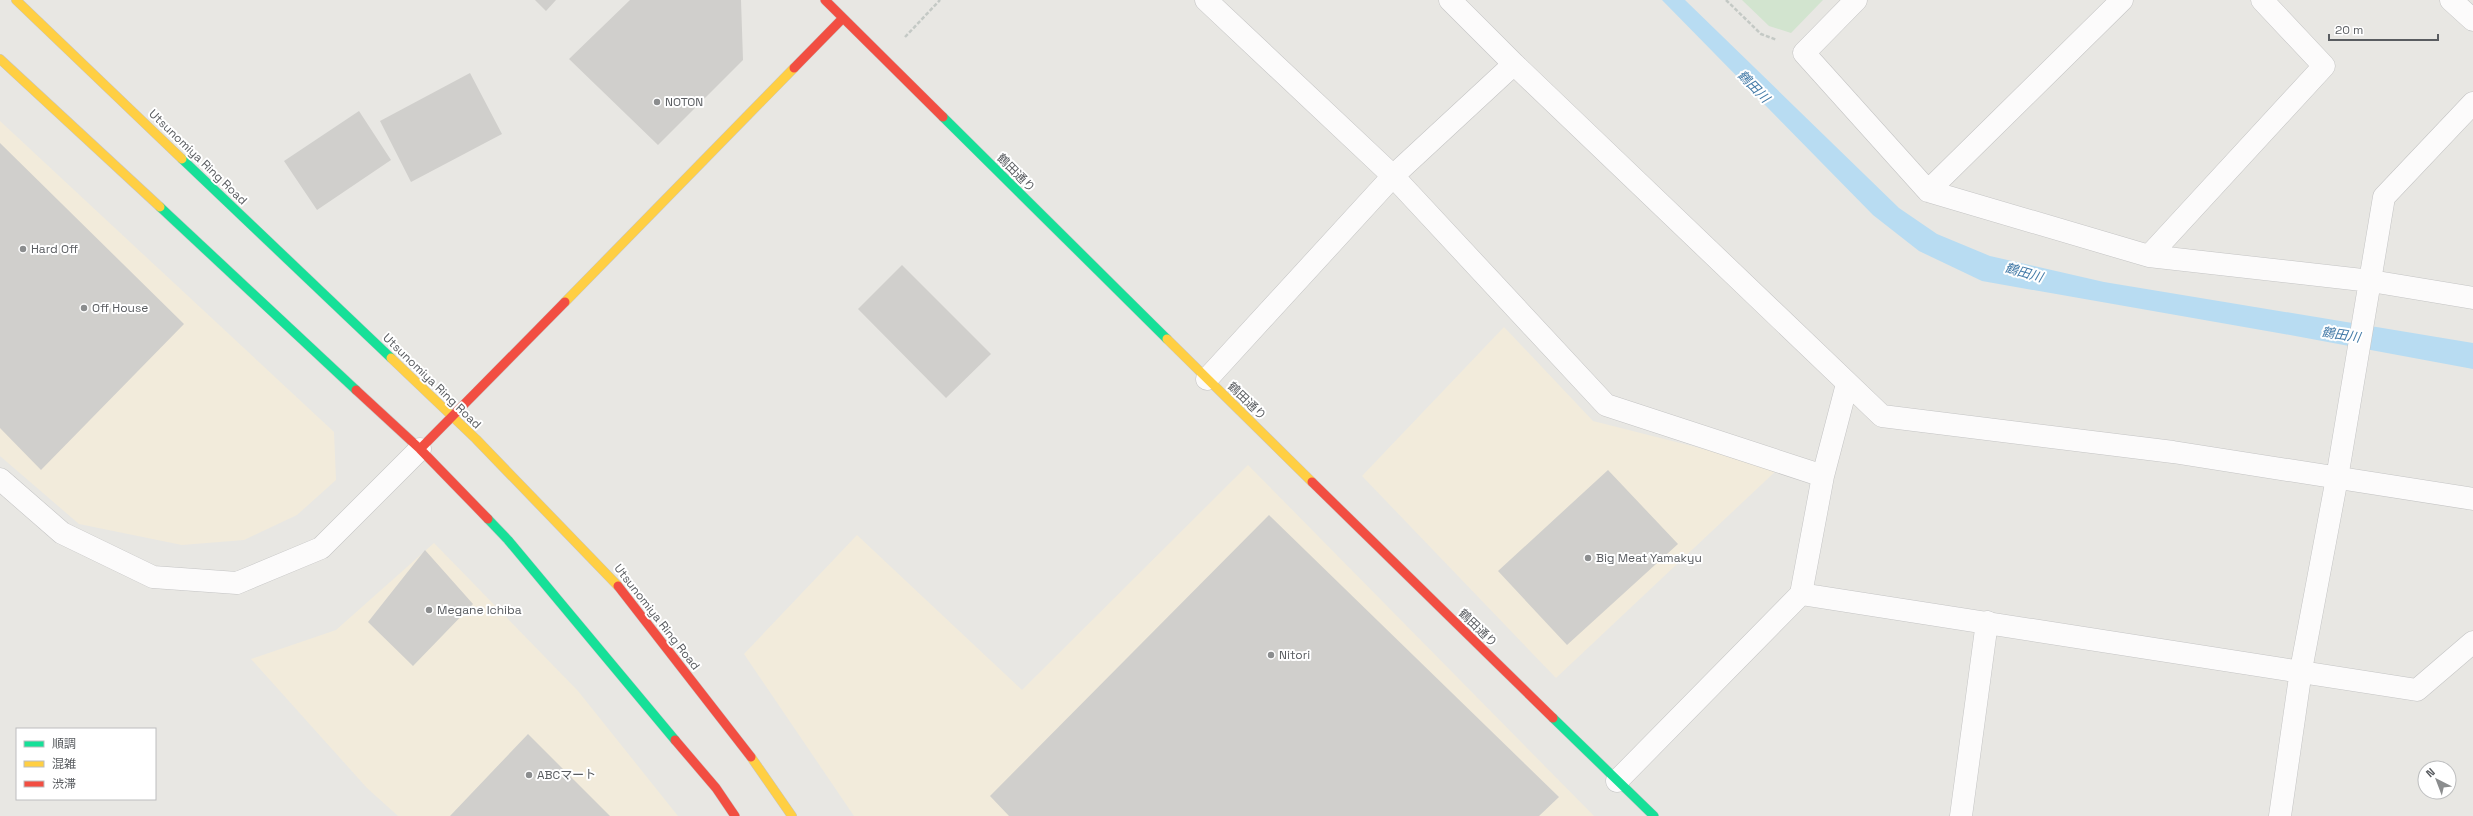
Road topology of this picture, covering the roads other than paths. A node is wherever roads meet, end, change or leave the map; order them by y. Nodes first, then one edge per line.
1 (16, 0) edge
2 (825, 0) edge
3 (1206, 0) edge
4 (1450, 0) edge
5 (1856, 0) edge
6 (2122, 0) edge
7 (2262, 0) edge
8 (2451, 0) edge
9 (843, 18) junction
10 (2473, 20) edge
11 (0, 58) edge
12 (1514, 64) junction
13 (2473, 103) edge
14 (1393, 176) junction
15 (1928, 191) junction
16 (2149, 256) junction
17 (2371, 281) junction
18 (2473, 298) edge
19 (1207, 379) junction
20 (1848, 384) junction
21 (453, 417) junction
22 (420, 449) junction
23 (1823, 476) junction
24 (2337, 478) junction
25 (0, 479) edge
26 (2473, 499) edge
27 (1801, 594) junction
28 (1987, 622) junction
29 (2473, 642) edge
30 (2301, 670) junction
31 (1617, 781) junction
32 (735, 816) edge
33 (792, 816) edge
34 (1654, 816) edge
35 (1961, 816) edge
36 (2280, 816) edge

1 - 21 main road, Utsunomiya Ring Road
2 - 9 main road, 鶴田通り
3 - 14 street
4 - 12 street
5 - 15 street
6 - 15 street
7 - 16 street
8 - 10 street
9 - 19 main road, 鶴田通り
9 - 21 main road
11 - 22 main road
12 - 14 street
12 - 20 street
13 - 17 street
14 - 19 street
14 - 23 street
15 - 16 street
16 - 17 street
17 - 18 street
17 - 24 street
19 - 31 main road, 鶴田通り
20 - 23 street
20 - 24 street
21 - 22 main road
21 - 33 main road, Utsunomiya Ring Road
22 - 25 street
22 - 32 main road
23 - 27 street
24 - 26 street
24 - 30 street
27 - 28 street
27 - 31 street
28 - 30 street
28 - 35 street
29 - 30 street
30 - 36 street
31 - 34 main road, 鶴田通り

